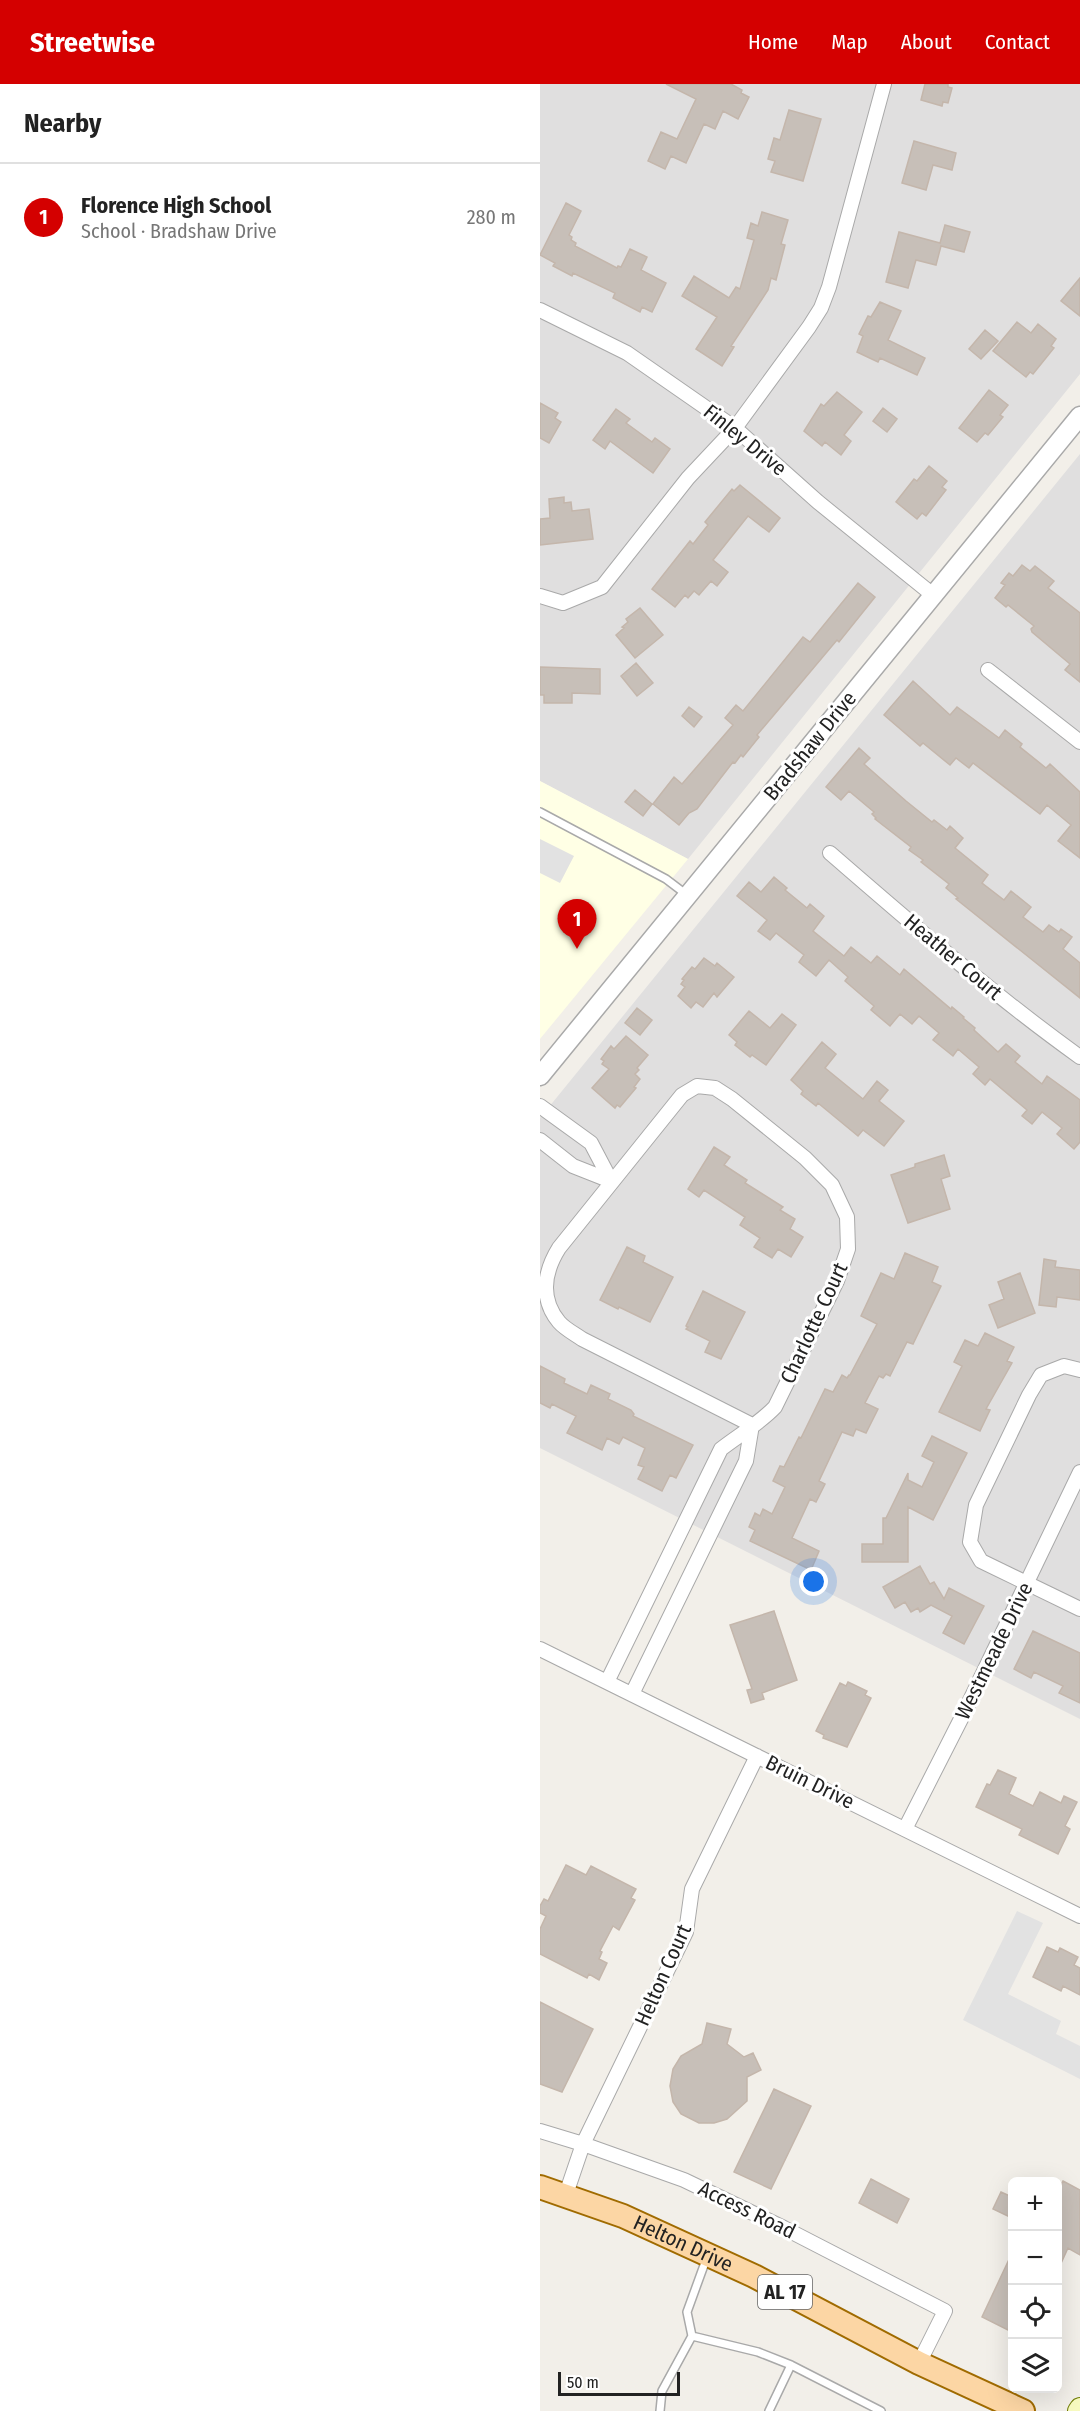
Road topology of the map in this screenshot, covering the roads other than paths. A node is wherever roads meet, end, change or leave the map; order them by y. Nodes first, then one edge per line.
1 (884, 84) edge
2 (540, 310) edge
3 (1080, 416) edge
4 (735, 428) junction
5 (540, 596) edge
6 (933, 596) junction
7 (988, 670) dead end
8 (1080, 742) edge
9 (540, 812) edge
10 (830, 853) dead end
11 (687, 895) junction
12 (1080, 1057) edge
13 (540, 1076) edge
14 (540, 1106) edge
15 (540, 1140) edge
16 (611, 1181) junction
17 (1080, 1370) edge
18 (752, 1425) junction
19 (1080, 1472) edge
20 (1027, 1583) junction
21 (1080, 1609) edge
22 (540, 1649) edge
23 (607, 1682) junction
24 (632, 1694) junction
25 (757, 1755) junction
26 (905, 1829) junction
27 (1080, 1916) edge
28 (540, 2131) edge
29 (583, 2144) junction
30 (540, 2187) edge
31 (566, 2194) junction
32 (708, 2255) junction
33 (692, 2336) junction
34 (919, 2363) junction
35 (791, 2365) junction
36 (660, 2411) edge
37 (769, 2411) edge
38 (880, 2411) edge
39 (1023, 2411) edge

1 - 4 street
2 - 4 street, Finley Drive
3 - 6 street, Bradshaw Drive
4 - 5 street
4 - 6 street, Finley Drive
6 - 11 street, Bradshaw Drive
7 - 8 street
9 - 11 lane
10 - 12 street, Heather Court
11 - 13 street, Bradshaw Drive
14 - 16 street
15 - 16 street
16 - 18 street, Charlotte Court
16 - 18 street, Charlotte Court
17 - 20 street
18 - 23 street, Charlotte Court
18 - 24 street
19 - 20 street, Westmeade Drive
20 - 21 street
20 - 26 street, Westmeade Drive
22 - 23 street, Bruin Drive
23 - 24 street, Bruin Drive
24 - 25 street, Bruin Drive
25 - 26 street, Bruin Drive
25 - 29 street, Helton Court
26 - 27 street, Bruin Drive
28 - 29 street, Access Road
29 - 31 street, Helton Court
29 - 34 street, Access Road
30 - 31 main road, Helton Drive / AL 17
31 - 32 main road, Helton Drive / AL 17
32 - 33 lane
32 - 34 main road, Helton Drive / AL 17
33 - 35 lane
33 - 36 lane
34 - 39 main road, Helton Drive / AL 17
35 - 37 lane
35 - 38 lane

